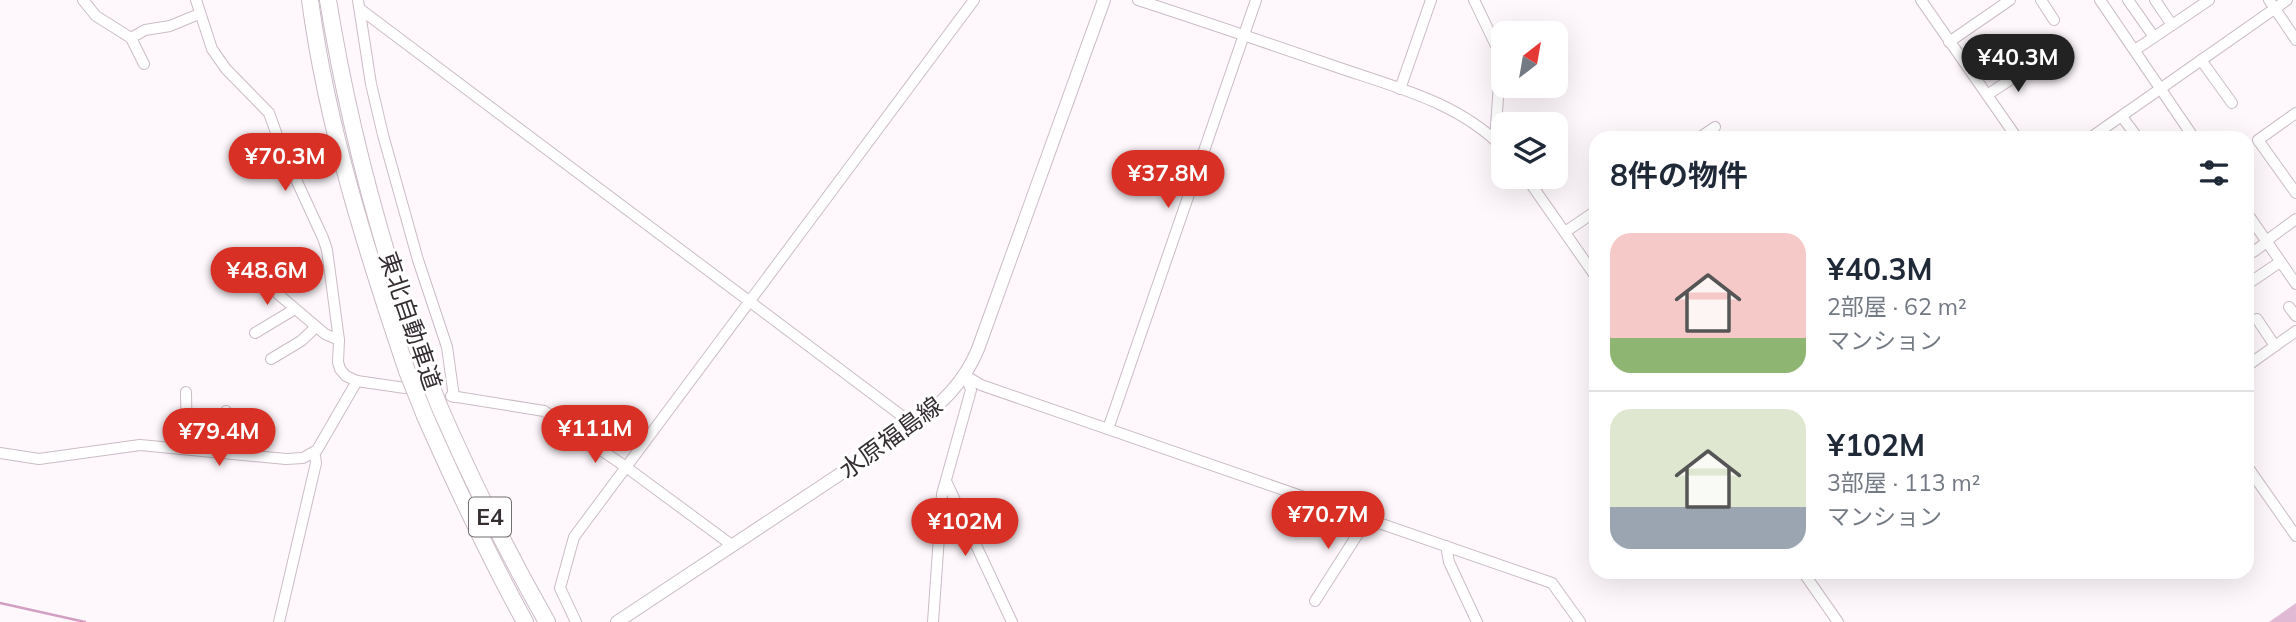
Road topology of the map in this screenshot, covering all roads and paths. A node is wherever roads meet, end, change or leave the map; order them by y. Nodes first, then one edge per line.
1 (83, 0) edge
2 (196, 0) edge
3 (310, 0) edge
4 (328, 0) edge
5 (974, 0) edge
6 (1104, 0) edge
7 (1138, 0) edge
8 (1256, 0) edge
9 (1431, 0) edge
10 (1474, 0) edge
11 (1921, 0) edge
12 (2010, 0) edge
13 (2040, 0) edge
14 (2100, 0) edge
15 (2128, 0) edge
16 (2155, 0) edge
17 (2209, 0) edge
18 (2287, 0) edge
19 (359, 4) edge
20 (2272, 4) edge
21 (199, 14) junction
22 (2054, 20) dead end
23 (2172, 25) junction
24 (1244, 34) junction
25 (2154, 37) junction
26 (131, 38) junction
27 (2296, 40) edge
28 (1949, 42) junction
29 (2135, 50) junction
30 (2201, 60) junction
31 (144, 64) dead end
32 (2031, 66) dead end
33 (1400, 89) junction
34 (2160, 89) junction
35 (1987, 95) junction
36 (2232, 103) dead end
37 (1500, 112) edge
38 (2296, 113) edge
39 (2122, 117) junction
40 (1716, 127) dead end
41 (1710, 131) edge
42 (2012, 131) edge
43 (2101, 131) edge
44 (2133, 131) edge
45 (2189, 131) edge
46 (1491, 138) edge
47 (1535, 189) edge
48 (2296, 193) edge
49 (1589, 216) edge
50 (2296, 219) edge
51 (2254, 223) edge
52 (1565, 232) junction
53 (2267, 241) junction
54 (2254, 251) edge
55 (2280, 262) junction
56 (1589, 267) edge
57 (2254, 280) edge
58 (2296, 284) edge
59 (278, 294) dead end
60 (750, 300) junction
61 (295, 309) junction
62 (2257, 319) dead end
63 (316, 327) junction
64 (2296, 331) edge
65 (255, 333) dead end
66 (338, 340) junction
67 (2275, 346) junction
68 (271, 359) dead end
69 (2254, 361) edge
70 (966, 376) junction
71 (357, 381) junction
72 (405, 388) dead end
73 (186, 392) dead end
74 (448, 400) junction
75 (226, 411) dead end
76 (914, 425) junction
77 (1108, 429) junction
78 (187, 449) junction
79 (220, 452) junction
80 (0, 453) edge
81 (312, 454) junction
82 (626, 467) junction
83 (2254, 476) edge
84 (946, 481) junction
85 (1368, 518) junction
86 (2296, 536) edge
87 (1446, 545) junction
88 (733, 546) junction
89 (1809, 579) edge
90 (1315, 601) dead end
91 (279, 622) edge
92 (525, 622) edge
93 (547, 622) edge
94 (576, 622) edge
95 (617, 622) edge
96 (933, 622) edge
97 (1012, 622) edge
98 (1476, 622) edge
99 (1580, 622) edge
100 (1838, 622) edge

1 - 26 street
2 - 21 street
3 - 92 highway, 東北自動車道 / E4, bridge
4 - 74 highway, 東北自動車道 / E4, bridge
5 - 60 street
6 - 70 main road, 水原福島線
7 - 24 street
8 - 24 street
9 - 33 street
10 - 37 street
11 - 28 street
12 - 28 street
13 - 22 street
14 - 29 street
15 - 25 street
16 - 23 street
17 - 23 street
18 - 20 street
19 - 60 street
19 - 74 street
20 - 27 street
20 - 30 street
21 - 26 street
21 - 66 street
23 - 25 street
24 - 33 street
24 - 77 street
25 - 29 street
26 - 31 street
28 - 35 street
29 - 34 street
30 - 34 street
30 - 36 street
32 - 35 street
33 - 46 street
34 - 39 street
34 - 45 street
35 - 42 street
38 - 48 street
39 - 43 street
39 - 44 street
40 - 41 street
47 - 52 street
49 - 52 street
50 - 53 street
51 - 53 street
52 - 56 street
53 - 54 street
53 - 55 street
55 - 57 street
55 - 58 street
59 - 61 street
60 - 76 street
60 - 82 street
61 - 63 street
61 - 65 street
62 - 67 street
63 - 66 street
63 - 68 street
64 - 67 street
66 - 71 street
67 - 69 street
70 - 76 main road, 水原福島線
70 - 77 street
70 - 84 street
71 - 72 street
71 - 81 street
73 - 78 street
74 - 82 street
74 - 93 highway, 東北自動車道 / E4
75 - 79 street
76 - 88 main road, 水原福島線
77 - 85 street
78 - 79 street
78 - 80 street
79 - 81 street
81 - 91 street
82 - 88 street
82 - 94 street
83 - 86 street
84 - 96 street
84 - 97 street
85 - 87 street
85 - 90 street
87 - 98 street
87 - 99 street
88 - 95 main road, 水原福島線
89 - 100 street

